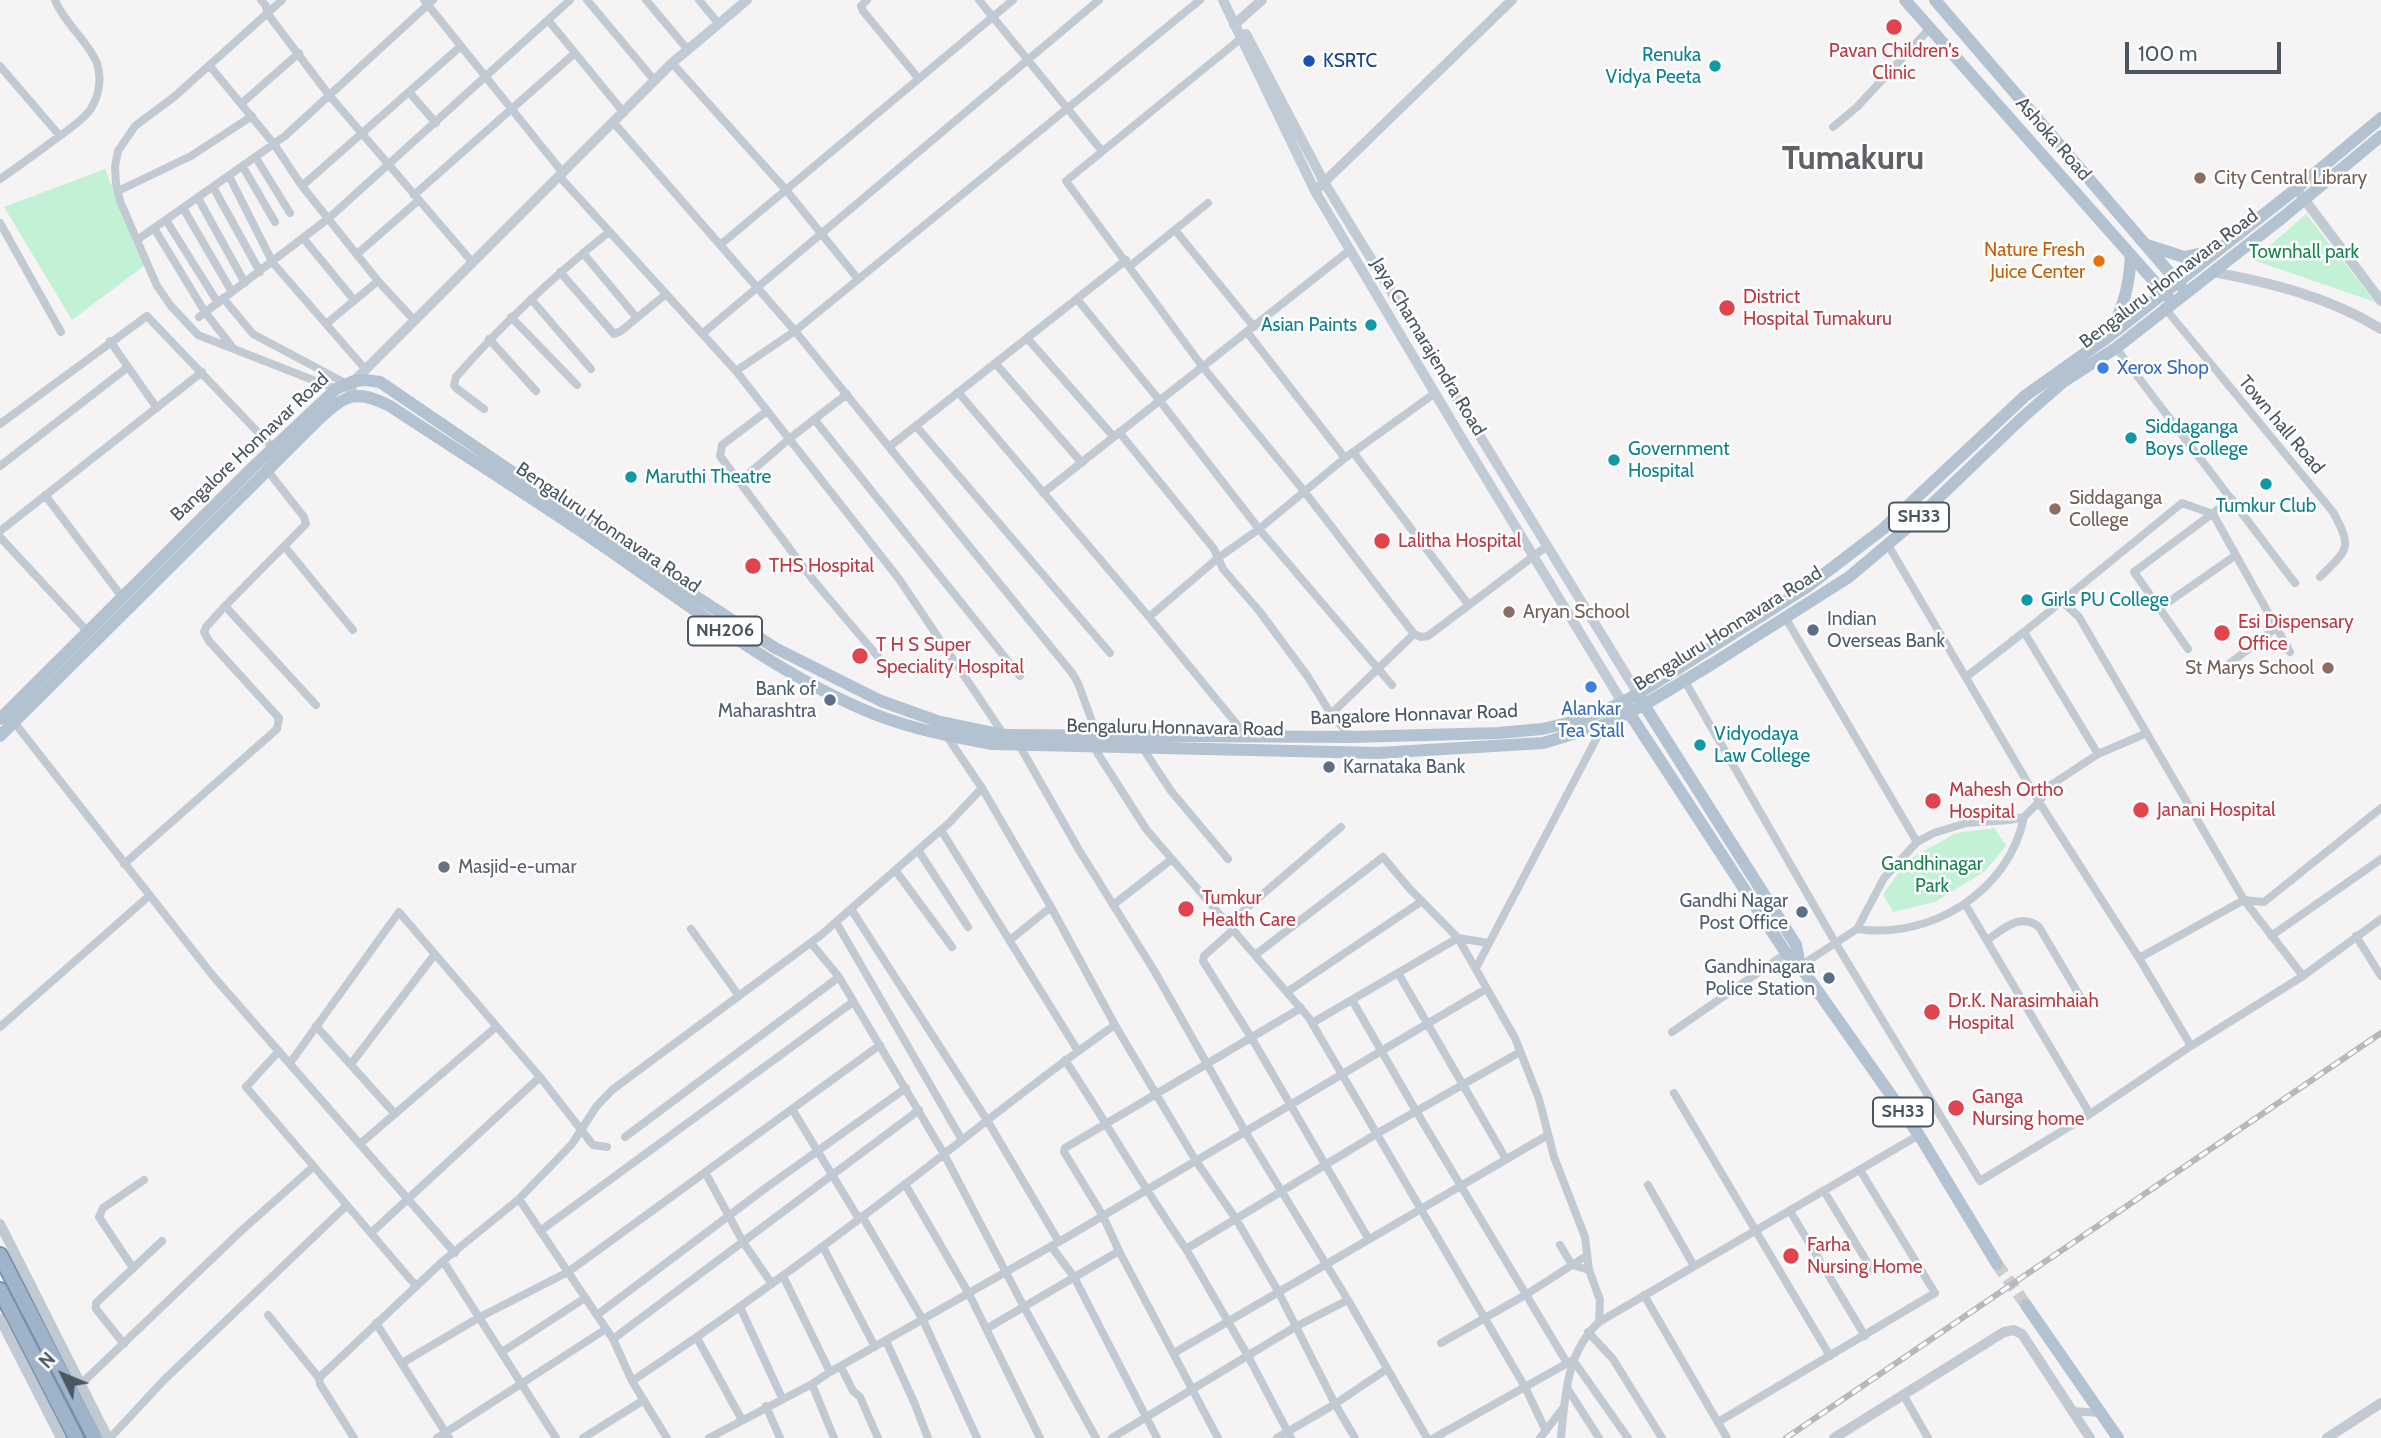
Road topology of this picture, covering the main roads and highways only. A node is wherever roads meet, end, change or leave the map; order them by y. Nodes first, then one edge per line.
1 (1223, 0) edge
2 (1231, 0) edge
3 (1905, 0) edge
4 (1935, 0) edge
5 (744, 1) edge
6 (1237, 23) junction
7 (1244, 37) junction
8 (2381, 118) edge
9 (2381, 136) edge
10 (2300, 194) junction
11 (2143, 243) junction
12 (2221, 249) junction
13 (2131, 255) junction
14 (2181, 286) junction
15 (2160, 295) junction
16 (2169, 306) junction
17 (2112, 342) junction
18 (347, 388) junction
19 (559, 510) junction
20 (1682, 675) junction
21 (1641, 699) junction
22 (1625, 707) junction
23 (0, 719) edge
24 (0, 736) edge
25 (1011, 739) junction
26 (1095, 740) junction
27 (1222, 743) junction
28 (1791, 949) junction
29 (0, 1255) edge
30 (1997, 1264) tunnel mouth
31 (0, 1290) edge
32 (2025, 1305) tunnel mouth
33 (76, 1438) edge
34 (95, 1438) edge
35 (2118, 1438) edge

1 - 6 main road, Jaya Chamarajendra Road
2 - 6 main road, Jaya Chamarajendra Road
3 - 13 main road, Ashoka Road
4 - 11 main road, Ashoka Road
5 - 18 main road
6 - 7 main road, Jaya Chamarajendra Road
7 - 21 main road, Jaya Chamarajendra Road
7 - 22 main road, Jaya Chamarajendra Road
8 - 10 main road, Bengaluru Honnavara Road
9 - 10 main road, Bengaluru Honnavara Road
10 - 12 main road, Bengaluru Honnavara Road
10 - 14 main road, Bengaluru Honnavara Road
11 - 12 main road
11 - 14 main road, Ashoka Road
12 - 14 main road, Bengaluru Honnavara Road
13 - 15 main road, Ashoka Road
13 - 17 main road
14 - 15 main road, Bengaluru Honnavara Road / SH33
14 - 16 main road, Bengaluru Honnavara Road / SH33
15 - 16 main road, Ashoka Road
15 - 17 main road, Bangalore Honnavar Road / SH33
16 - 17 main road, Bengaluru Honnavara Road / SH33
17 - 20 main road, Bangalore Honnavar Road / SH33
17 - 20 main road, Bengaluru Honnavara Road / SH33
18 - 19 main road, Bangalore Honnavar Road / NH206
18 - 23 main road, Bangalore Honnavar Road
18 - 24 main road
19 - 25 main road, Bangalore Honnavar Road / NH206
19 - 25 main road, Bengaluru Honnavara Road / NH206
20 - 21 main road, Bangalore Honnavar Road / SH33
21 - 22 main road, Bangalore Honnavar Road / SH33
21 - 28 main road, SH33
22 - 27 main road, Bangalore Honnavar Road / NH206
22 - 27 main road, Bengaluru Honnavara Road / NH206
22 - 28 main road, SH33
25 - 26 main road, Bangalore Honnavar Road / NH206
26 - 27 main road, Bangalore Honnavar Road / NH206
26 - 27 main road, Bengaluru Honnavara Road / NH206
28 - 30 main road, SH33
29 - 34 highway
31 - 33 highway
32 - 35 main road

